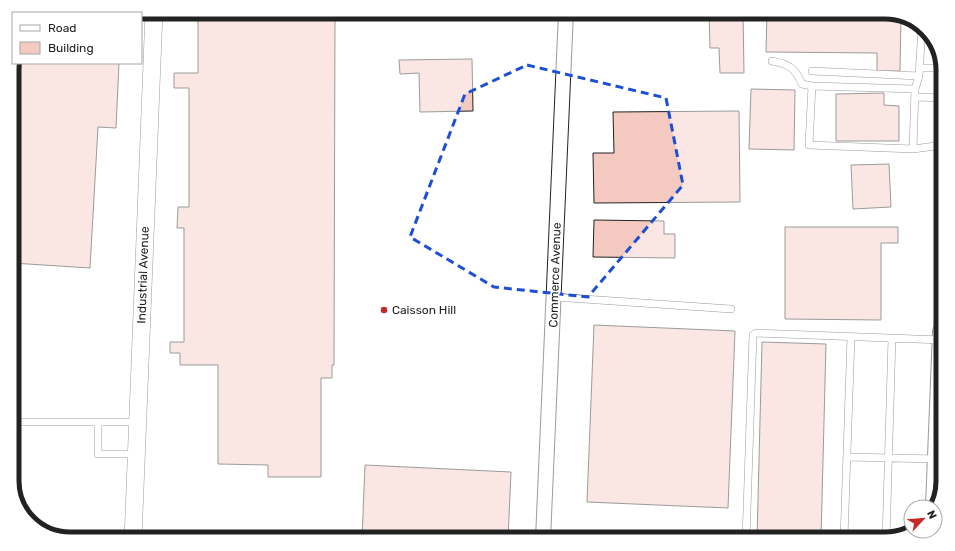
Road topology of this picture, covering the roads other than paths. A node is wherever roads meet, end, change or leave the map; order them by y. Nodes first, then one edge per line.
1 (154, 19) edge
2 (566, 19) edge
3 (922, 35) edge
4 (772, 61) dead end
5 (920, 68) junction
6 (936, 68) edge
7 (812, 71) dead end
8 (919, 76) junction
9 (812, 86) junction
10 (915, 90) junction
11 (915, 97) junction
12 (936, 98) edge
13 (936, 146) edge
14 (913, 149) junction
15 (554, 297) junction
16 (731, 309) dead end
17 (851, 337) junction
18 (892, 338) junction
19 (936, 340) edge
20 (19, 422) edge
21 (98, 422) junction
22 (138, 422) junction
23 (136, 454) junction
24 (847, 457) junction
25 (889, 458) junction
26 (936, 459) edge
27 (133, 532) edge
28 (544, 532) edge
29 (746, 532) edge
30 (844, 532) edge
31 (886, 532) edge

1 - 22 street, Industrial Avenue
2 - 15 street, Commerce Avenue
3 - 5 lane
4 - 9 lane
5 - 6 lane
5 - 8 lane
7 - 8 lane
8 - 10 lane
9 - 10 lane
9 - 14 lane
10 - 11 lane
11 - 12 lane
11 - 14 lane
13 - 14 lane
15 - 16 lane
15 - 28 street, Commerce Avenue
17 - 18 lane
17 - 24 lane
17 - 29 lane
18 - 19 lane
18 - 25 lane
20 - 21 lane
21 - 22 lane
21 - 23 lane
22 - 23 street, Industrial Avenue
23 - 27 street, Industrial Avenue
24 - 25 lane
24 - 30 lane
25 - 26 lane
25 - 31 lane

